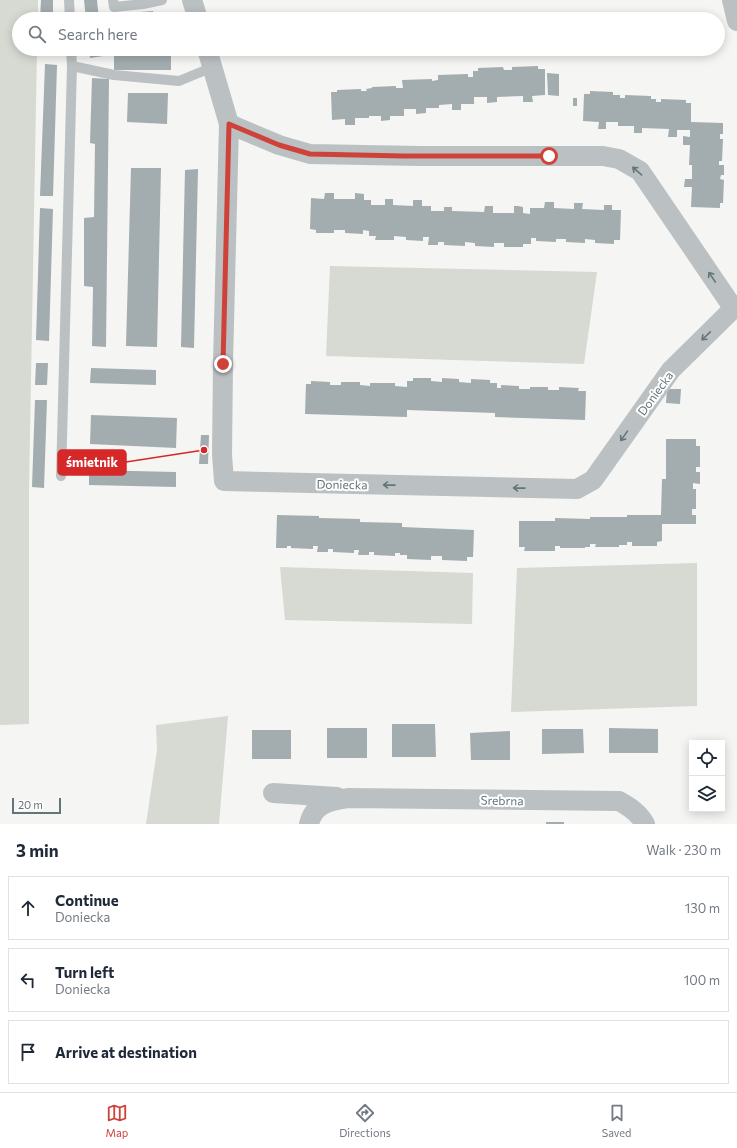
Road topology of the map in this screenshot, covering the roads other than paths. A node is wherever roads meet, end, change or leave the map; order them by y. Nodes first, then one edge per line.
1 (69, 0) edge
2 (113, 0) edge
3 (162, 0) edge
4 (192, 0) edge
5 (732, 0) edge
6 (70, 12) edge
7 (196, 12) edge
8 (737, 20) edge
9 (71, 56) edge
10 (210, 58) edge
11 (72, 66) junction
12 (229, 124) junction
13 (736, 307) edge
14 (61, 476) dead end
15 (274, 793) dead end
16 (349, 798) junction
17 (309, 824) edge
18 (645, 824) edge

1 - 6 lane
2 - 3 lane
4 - 7 street
5 - 8 street
9 - 11 lane
10 - 11 lane
10 - 12 street, Doniecka
11 - 14 lane
13 -> 12 street, Doniecka
13 -> 12 street, Doniecka
15 - 16 street, Srebrna
16 - 17 street, Srebrna
16 - 18 street, Srebrna

